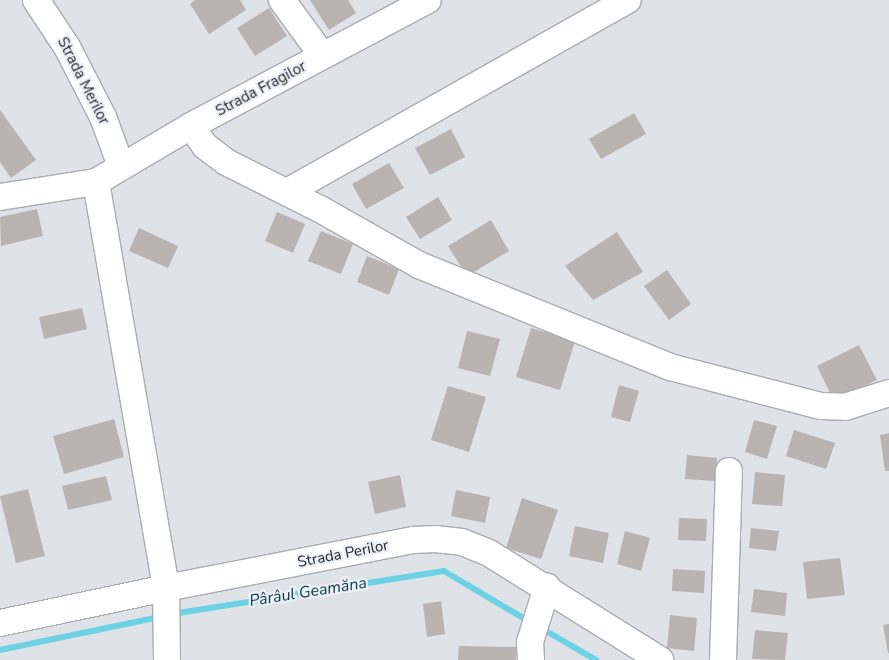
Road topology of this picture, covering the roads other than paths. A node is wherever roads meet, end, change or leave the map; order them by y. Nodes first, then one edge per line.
1 (36, 0) edge
2 (282, 0) edge
3 (428, 0) edge
4 (628, 0) edge
5 (322, 55) junction
6 (191, 126) junction
7 (121, 166) junction
8 (96, 182) junction
9 (286, 192) junction
10 (0, 198) edge
11 (889, 393) edge
12 (729, 471) dead end
13 (547, 587) junction
14 (166, 588) junction
15 (0, 623) edge
16 (168, 660) edge
17 (531, 660) edge
18 (660, 660) edge
19 (723, 660) edge

1 - 7 street, Strada Merilor
2 - 5 street
3 - 5 street, Strada Fragilor
4 - 9 street
5 - 6 street, Strada Fragilor
6 - 7 street, Strada Fragilor
6 - 9 street
7 - 8 street, Strada Fragilor
8 - 10 street
8 - 14 street
9 - 11 street
12 - 19 street
13 - 14 street, Strada Perilor
13 - 17 street
13 - 18 street, Strada Perilor
14 - 15 street, Strada Perilor
14 - 16 street

